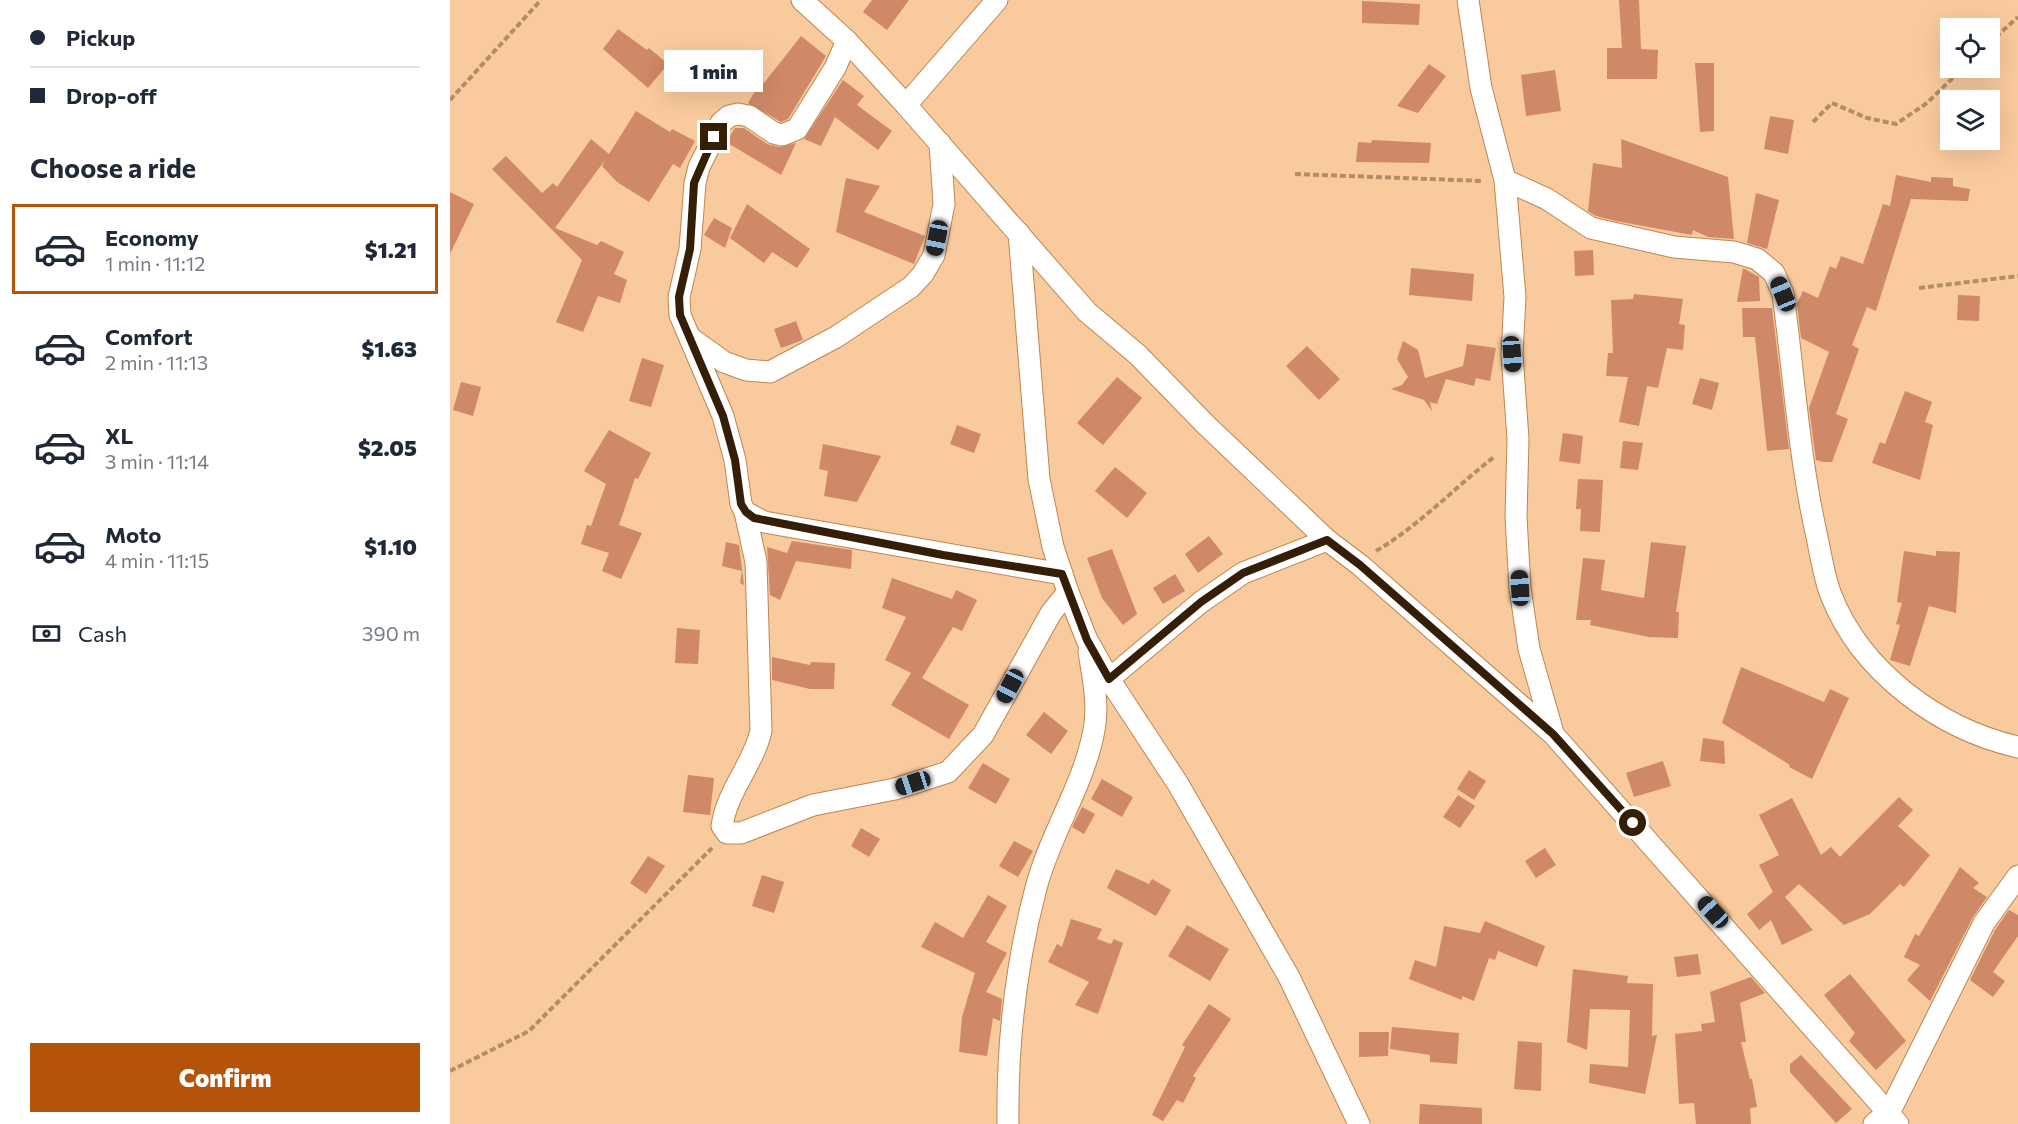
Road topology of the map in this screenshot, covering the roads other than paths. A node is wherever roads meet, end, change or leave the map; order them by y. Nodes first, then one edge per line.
1 (802, 0) edge
2 (997, 0) edge
3 (1468, 0) edge
4 (847, 41) junction
5 (906, 105) junction
6 (940, 143) junction
7 (1505, 180) junction
8 (1019, 233) junction
9 (689, 337) junction
10 (746, 512) junction
11 (1327, 540) junction
12 (1065, 583) junction
13 (1087, 640) junction
14 (1109, 679) junction
15 (1553, 734) junction
16 (2018, 747) edge
17 (2018, 876) edge
18 (1887, 1120) edge
19 (1008, 1124) edge
20 (1359, 1124) edge

1 - 4 street
2 - 5 street
3 - 7 street
4 - 5 street
4 - 9 street
5 - 6 street
6 - 8 street
6 - 9 street
7 - 15 street
7 - 16 street
8 - 11 street
8 - 12 street
9 - 10 street
10 - 12 street
10 - 12 street
11 - 14 street
11 - 15 street
12 - 13 street
13 - 14 street
13 - 19 street
14 - 20 street
15 - 18 street
17 - 18 street

